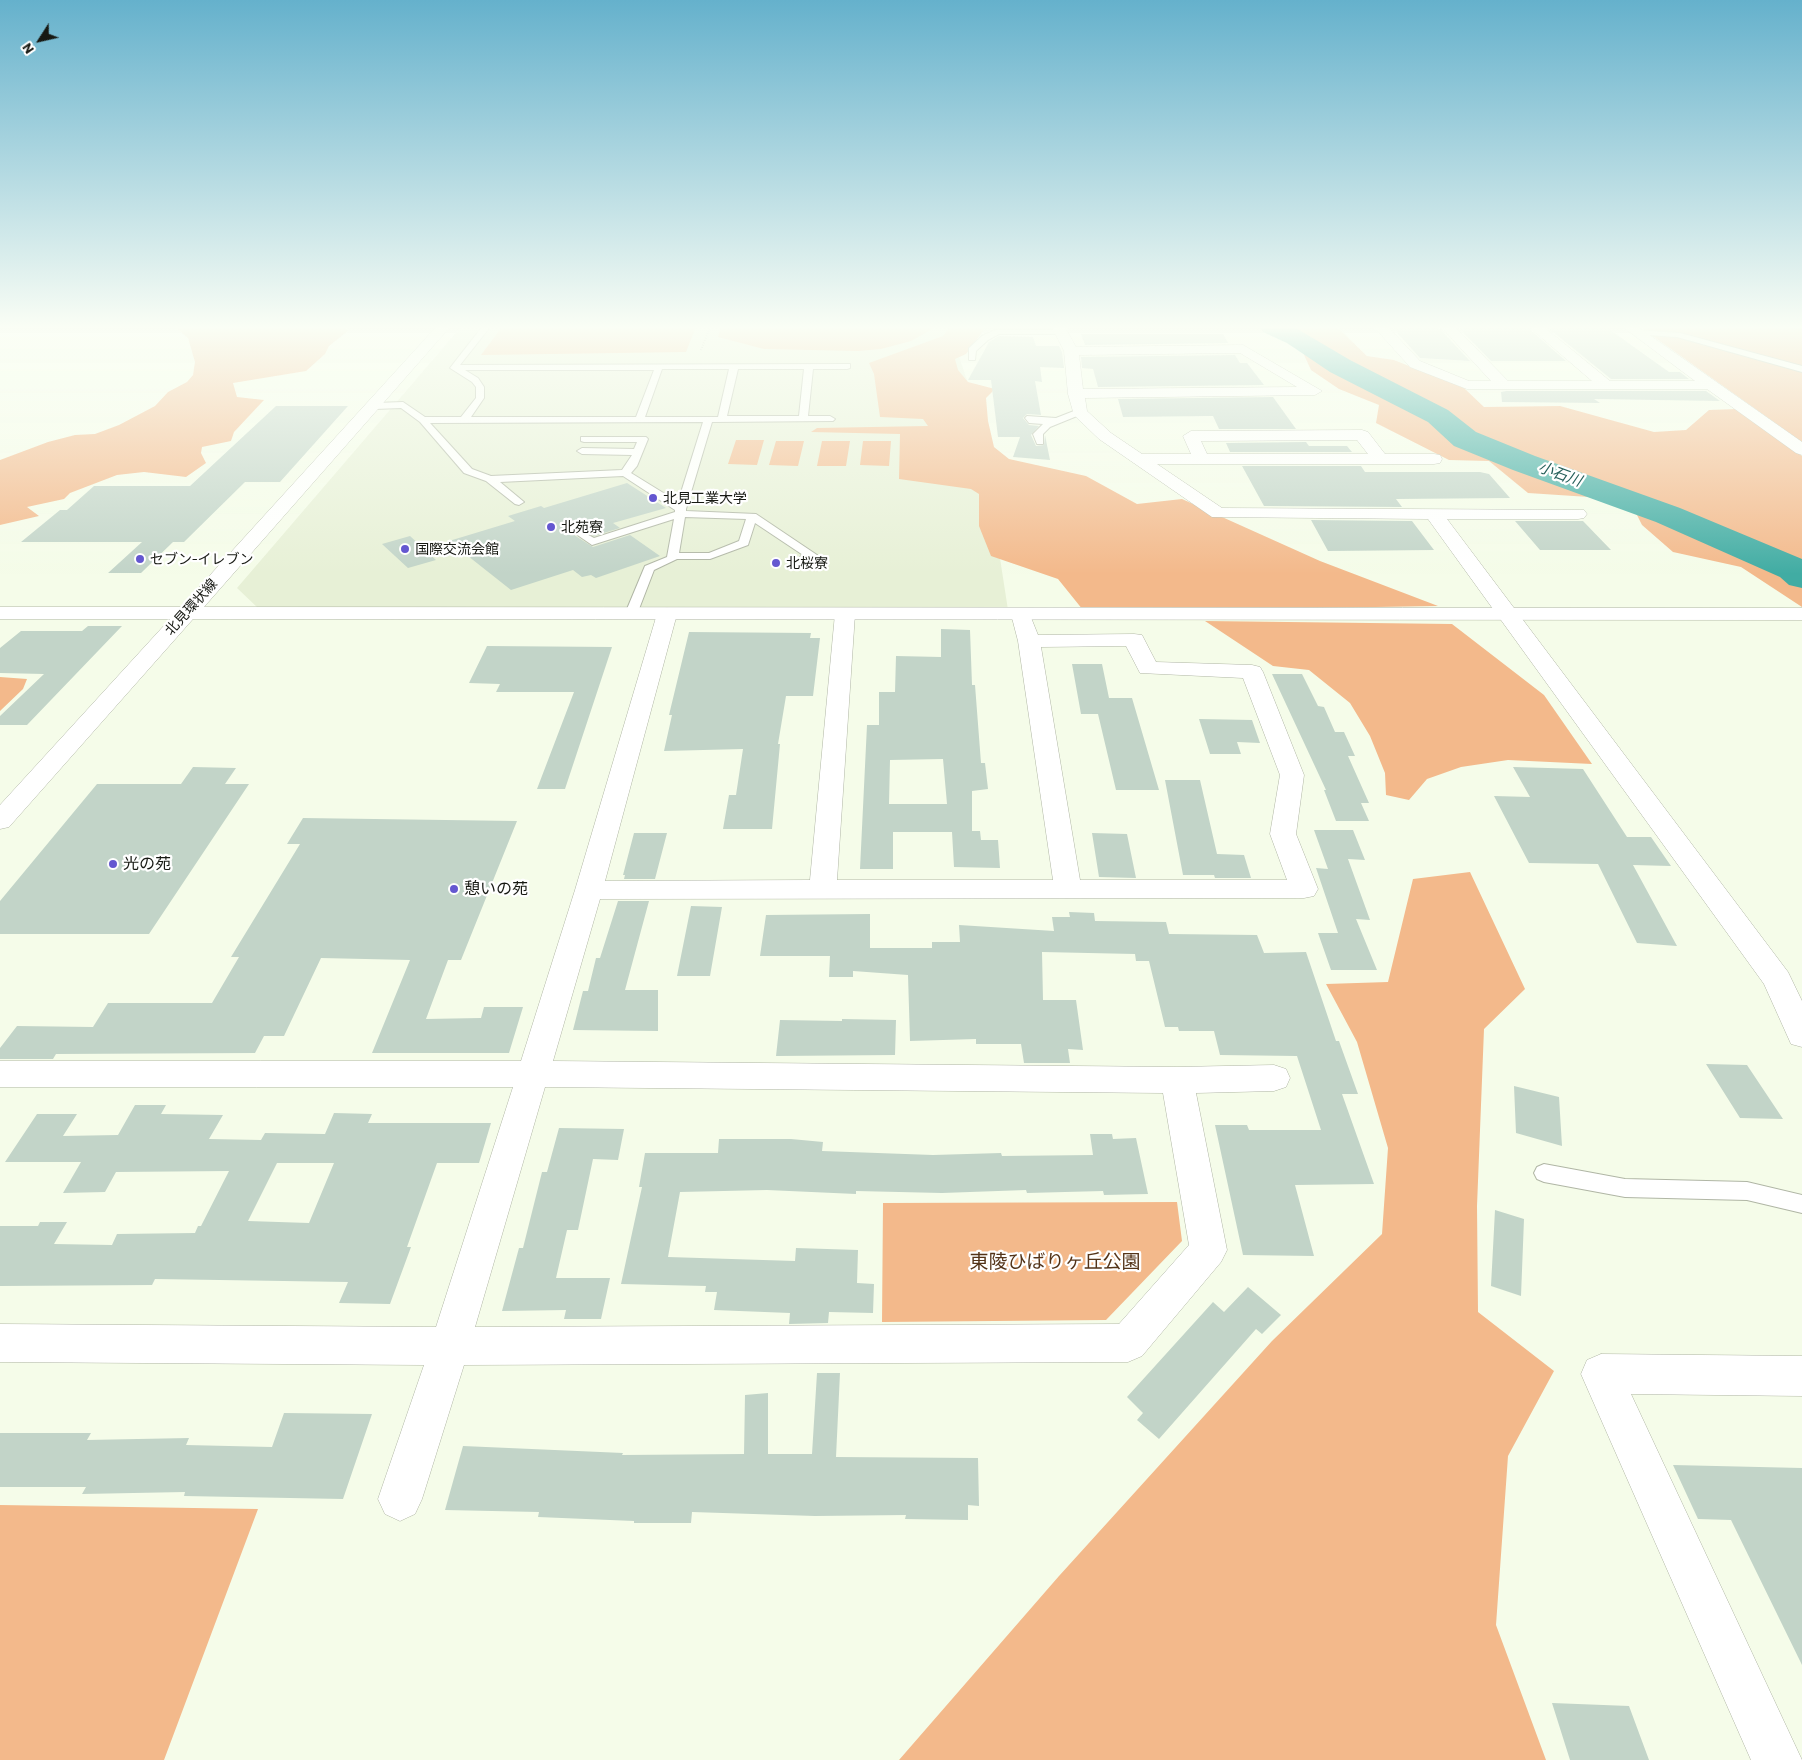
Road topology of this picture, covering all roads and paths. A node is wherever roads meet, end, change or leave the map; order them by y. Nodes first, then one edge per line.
1 (372, 409) edge
2 (409, 409) edge
3 (472, 409) edge
4 (643, 409) edge
5 (724, 409) edge
6 (804, 409) edge
7 (1745, 409) edge
8 (1079, 412) joint
9 (1030, 418) dead end
10 (803, 419) junction
11 (830, 419) dead end
12 (423, 420) junction
13 (464, 420) junction
14 (639, 420) junction
15 (708, 420) junction
16 (722, 420) junction
17 (1057, 421) junction
18 (584, 439) dead end
19 (1040, 442) dead end
20 (1802, 450) edge
21 (582, 451) dead end
22 (638, 452) junction
23 (1137, 459) junction
24 (1201, 459) junction
25 (1380, 459) junction
26 (1434, 459) dead end
27 (625, 473) junction
28 (490, 479) junction
29 (520, 502) dead end
30 (681, 511) junction
31 (1434, 514) junction
32 (1578, 514) dead end
33 (752, 516) junction
34 (581, 534) dead end
35 (672, 556) junction
36 (802, 559) dead end
37 (633, 609) dead end
38 (0, 614) edge
39 (184, 614) junction
40 (666, 614) junction
41 (845, 614) junction
42 (1021, 614) junction
43 (1510, 614) junction
44 (1802, 614) edge
45 (1029, 641) junction
46 (0, 821) edge
47 (823, 889) junction
48 (1068, 889) junction
49 (589, 890) junction
50 (1802, 1036) edge
51 (0, 1074) edge
52 (533, 1074) junction
53 (1274, 1078) dead end
54 (1177, 1080) junction
55 (1544, 1173) dead end
56 (1802, 1204) edge
57 (0, 1343) edge
58 (450, 1346) junction
59 (1802, 1376) edge
60 (400, 1499) dead end
61 (1777, 1760) edge

1 - 39 street, 北見環状線
2 - 12 lane
3 - 13 lane
4 - 14 lane
5 - 16 lane
6 - 10 lane
7 - 20 street
8 - 17 lane
8 - 23 street
9 - 17 lane
10 - 11 lane
10 - 16 lane
12 - 13 lane
12 - 28 lane
13 - 14 lane
14 - 15 lane
15 - 16 lane
15 - 30 lane
17 - 19 lane
18 - 22 lane
21 - 22 lane
22 - 27 lane
23 - 24 street
23 - 31 street
24 - 25 street
24 - 25 street
25 - 26 street
27 - 28 lane
27 - 30 lane
28 - 29 lane
30 - 33 lane
30 - 34 lane
30 - 35 lane
31 - 32 street
31 - 43 street
33 - 35 lane
33 - 36 lane
35 - 37 lane
38 - 39 street
39 - 40 street
39 - 46 street, 北見環状線
40 - 41 street
40 - 49 street
41 - 42 street
41 - 47 street
42 - 43 street
42 - 45 street
43 - 44 street
43 - 50 street
45 - 48 street
45 - 48 street
47 - 48 street
47 - 49 street
49 - 52 street
51 - 52 street
52 - 54 street
52 - 58 street
53 - 54 street
54 - 58 street
55 - 56 lane
57 - 58 street
58 - 60 street
59 - 61 street

